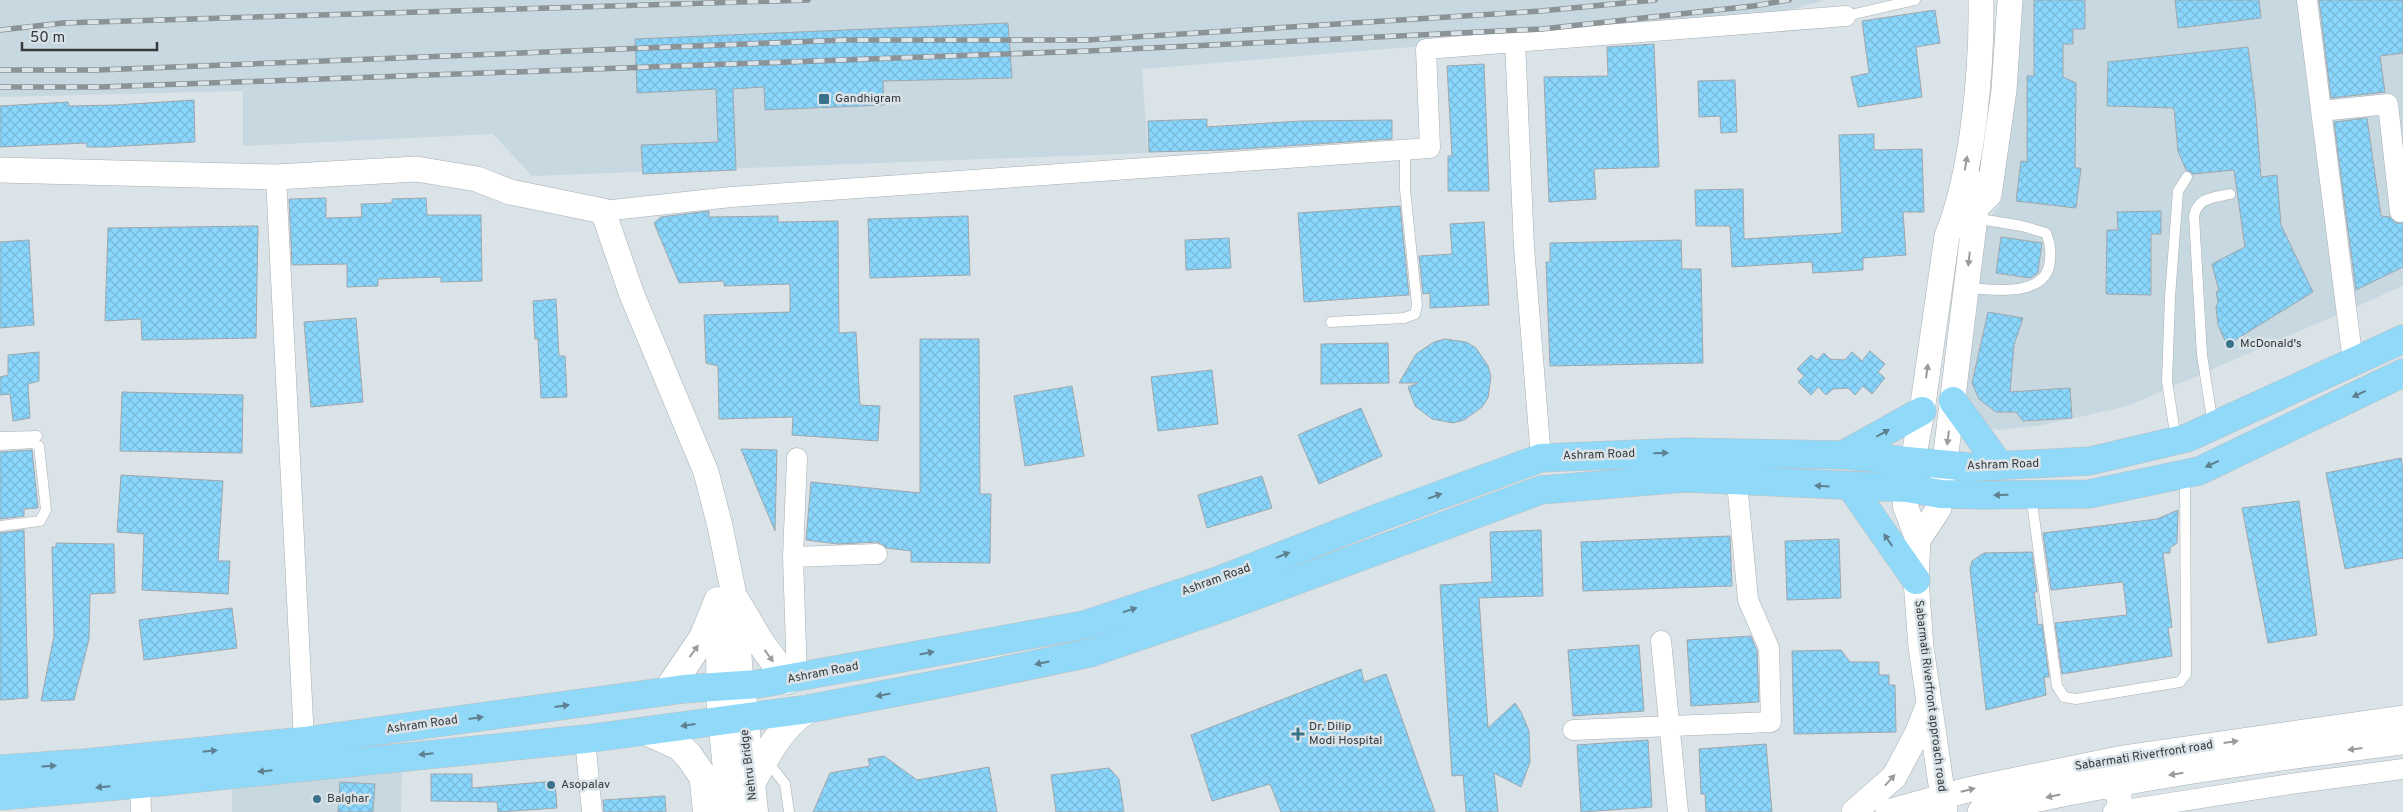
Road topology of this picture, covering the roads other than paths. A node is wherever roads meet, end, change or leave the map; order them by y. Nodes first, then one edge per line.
1 (1915, 0) edge
2 (1981, 0) edge
3 (1997, 0) edge
4 (2010, 0) edge
5 (2307, 0) edge
6 (1846, 16) joint
7 (1516, 41) junction
8 (2322, 111) junction
9 (1405, 150) junction
10 (0, 170) edge
11 (276, 177) junction
12 (2187, 177) dead end
13 (2230, 194) dead end
14 (603, 211) junction
15 (2400, 212) dead end
16 (1974, 214) junction
17 (1966, 288) junction
18 (1331, 322) dead end
19 (2403, 339) edge
20 (2353, 362) junction
21 (2403, 373) edge
22 (1953, 401) junction
23 (1922, 411) junction
24 (2213, 426) junction
25 (37, 436) dead end
26 (0, 437) edge
27 (2176, 441) junction
28 (0, 445) edge
29 (1843, 455) junction
30 (797, 458) dead end
31 (1541, 458) junction
32 (1911, 461) junction
33 (1945, 465) junction
34 (2000, 466) junction
35 (2185, 474) junction
36 (1737, 482) junction
37 (1851, 487) junction
38 (1907, 488) junction
39 (1941, 494) junction
40 (2031, 494) junction
41 (0, 526) edge
42 (1918, 540) junction
43 (877, 554) dead end
44 (793, 557) junction
45 (1916, 580) junction
46 (727, 593) junction
47 (1661, 641) dead end
48 (793, 679) junction
49 (730, 685) junction
50 (667, 691) junction
51 (1929, 703) junction
52 (808, 709) junction
53 (2403, 718) edge
54 (733, 719) junction
55 (1671, 726) junction
56 (1573, 730) dead end
57 (646, 731) junction
58 (585, 739) junction
59 (304, 741) junction
60 (2403, 742) edge
61 (765, 758) junction
62 (0, 769) edge
63 (2403, 769) edge
64 (699, 770) junction
65 (2118, 783) junction
66 (140, 784) junction
67 (751, 784) junction
68 (0, 796) edge
69 (1944, 805) edge
70 (2116, 811) edge
71 (141, 812) edge
72 (592, 812) edge
73 (703, 812) edge
74 (726, 812) edge
75 (732, 812) edge
76 (754, 812) edge
77 (789, 812) edge
78 (1678, 812) edge
79 (1854, 812) edge
80 (1888, 812) edge
81 (1980, 812) edge

1 - 6 lane
23 -> 2 street
3 - 16 street
4 - 16 street
5 - 8 street
6 - 7 street
7 - 9 street
7 - 31 street
8 - 15 street
8 - 20 street
9 - 14 street
9 - 18 lane
10 - 11 street
11 - 14 street
11 - 59 street
12 - 27 lane
13 - 24 lane
14 - 46 street
16 -> 17 street
16 - 17 lane
17 - 22 street
19 - 20 main road, Ashram Road
20 - 24 main road, Ashram Road
21 -> 35 main road
22 -> 33 street
22 - 34 main road
29 -> 23 main road
23 - 32 street
24 - 27 main road, Ashram Road
25 - 26 lane
27 - 34 main road, Ashram Road
28 - 41 lane
31 -> 29 main road, Ashram Road
29 - 32 main road, Ashram Road
30 - 44 street
48 -> 31 main road, Ashram Road
32 - 33 main road, Ashram Road
32 - 38 street
33 - 34 main road, Ashram Road
33 - 39 street
35 - 40 main road
35 - 40 lane
37 -> 36 main road
36 -> 52 main road
36 - 55 street
37 - 38 main road
45 -> 37 main road
38 - 39 main road
38 - 42 street
40 -> 39 main road
39 - 42 street
42 - 45 street, Sabarmati Riverfront approach road
43 - 44 street
44 - 48 street
45 - 51 street, Sabarmati Riverfront approach road
46 -> 48 main road
46 - 49 street
50 -> 46 main road
47 - 55 street
48 - 49 main road, Ashram Road
49 - 50 main road, Ashram Road
49 - 54 main road
59 -> 50 main road, Ashram Road
51 - 69 street, Sabarmati Riverfront approach road
79 -> 51 street
52 - 54 main road
52 - 61 main road
69 -> 53 street, Sabarmati Riverfront road
54 -> 57 main road
54 - 67 main road, Nehru Bridge
54 - 75 main road, Nehru Bridge
55 - 56 street
55 - 78 street
57 - 58 main road
57 - 64 main road
58 -> 66 main road
58 - 72 street
62 -> 59 main road, Ashram Road
60 -> 65 street, Sabarmati Riverfront road
61 - 67 main road
61 - 77 lane
63 - 70 street
64 - 73 street
64 - 74 main road
65 - 70 street
65 -> 81 street, Sabarmati Riverfront road
66 -> 68 main road
66 - 71 street
67 - 76 main road, Nehru Bridge
69 - 80 street, Sabarmati Riverfront road

